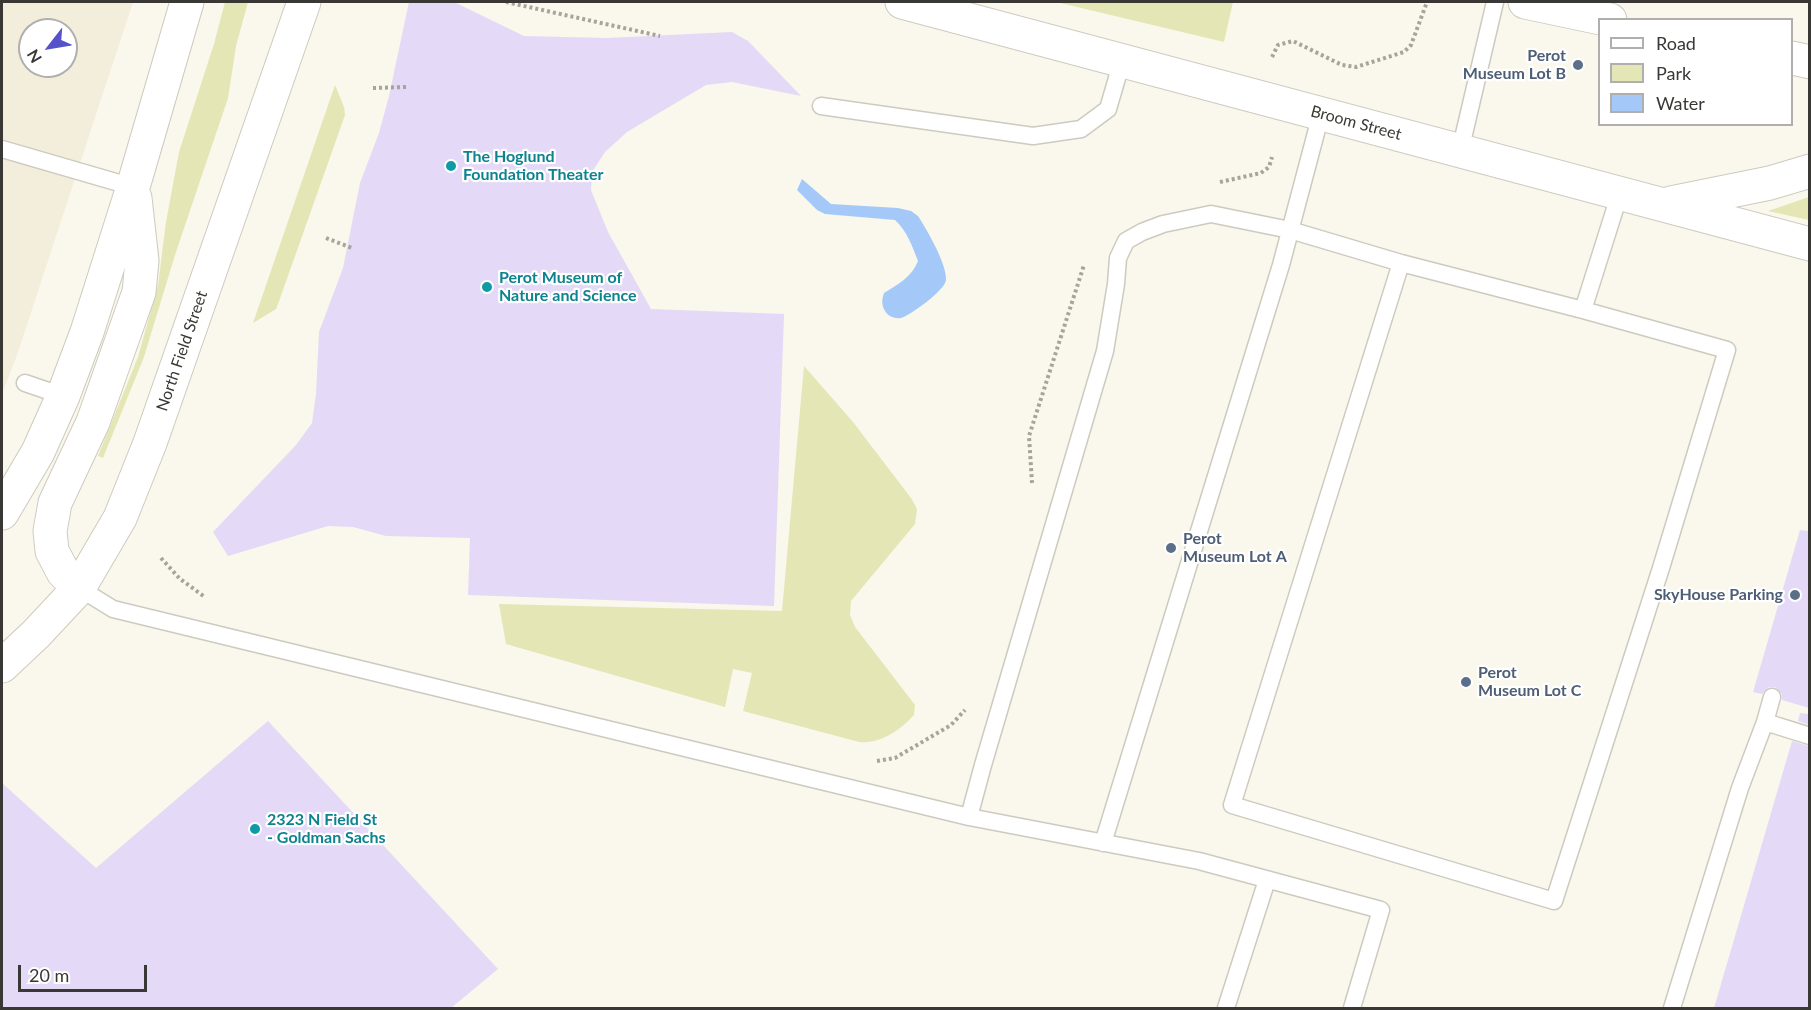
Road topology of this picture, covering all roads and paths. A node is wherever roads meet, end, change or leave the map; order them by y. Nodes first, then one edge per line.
1 (187, 2) edge
2 (304, 2) edge
3 (506, 2) edge
4 (902, 2) edge
5 (1427, 2) edge
6 (1495, 2) edge
7 (1526, 2) edge
8 (1601, 18) edge
9 (660, 36) dead end
10 (1272, 57) dead end
11 (1793, 58) edge
12 (1122, 61) junction
13 (1809, 62) edge
14 (406, 87) dead end
15 (373, 88) dead end
16 (821, 106) dead end
17 (1321, 114) junction
18 (2, 149) edge
19 (1460, 151) junction
20 (1272, 157) dead end
21 (1809, 171) edge
22 (1216, 183) dead end
23 (134, 187) junction
24 (1620, 193) junction
25 (1663, 204) junction
26 (1290, 230) junction
27 (326, 238) dead end
28 (1809, 244) edge
29 (352, 249) dead end
30 (1401, 263) junction
31 (1583, 310) junction
32 (26, 383) dead end
33 (63, 396) junction
34 (2, 513) edge
35 (162, 558) dead end
36 (80, 588) junction
37 (216, 599) dead end
38 (2, 666) edge
39 (1772, 697) dead end
40 (1765, 722) junction
41 (951, 725) dead end
42 (1809, 736) edge
43 (876, 761) dead end
44 (969, 817) junction
45 (1103, 843) junction
46 (1267, 880) junction
47 (1226, 1008) edge
48 (1352, 1008) edge
49 (1672, 1008) edge

1 - 23 main road
2 - 36 main road, North Field Street
3 - 9 path
4 - 12 main road, Broom Street
5 - 10 path
6 - 19 lane
7 - 8 main road
11 - 13 main road
12 - 16 lane
12 - 17 main road, Broom Street
14 - 15 path
17 - 19 main road, Broom Street
17 - 26 lane
18 - 23 lane
19 - 24 main road, Broom Street
20 - 22 path
21 - 25 main road
23 - 33 main road
23 - 36 main road
24 - 25 main road, Broom Street
24 - 31 lane
25 - 28 main road, Broom Street
26 - 30 lane
26 - 44 lane
26 - 45 lane
27 - 29 path
30 - 31 lane
30 - 31 lane
32 - 33 lane
33 - 34 main road
35 - 37 path
36 - 38 main road, North Field Street
36 - 44 lane
39 - 40 lane
40 - 42 lane
40 - 49 lane
41 - 43 path
44 - 45 lane
45 - 46 lane
46 - 47 lane
46 - 48 lane

